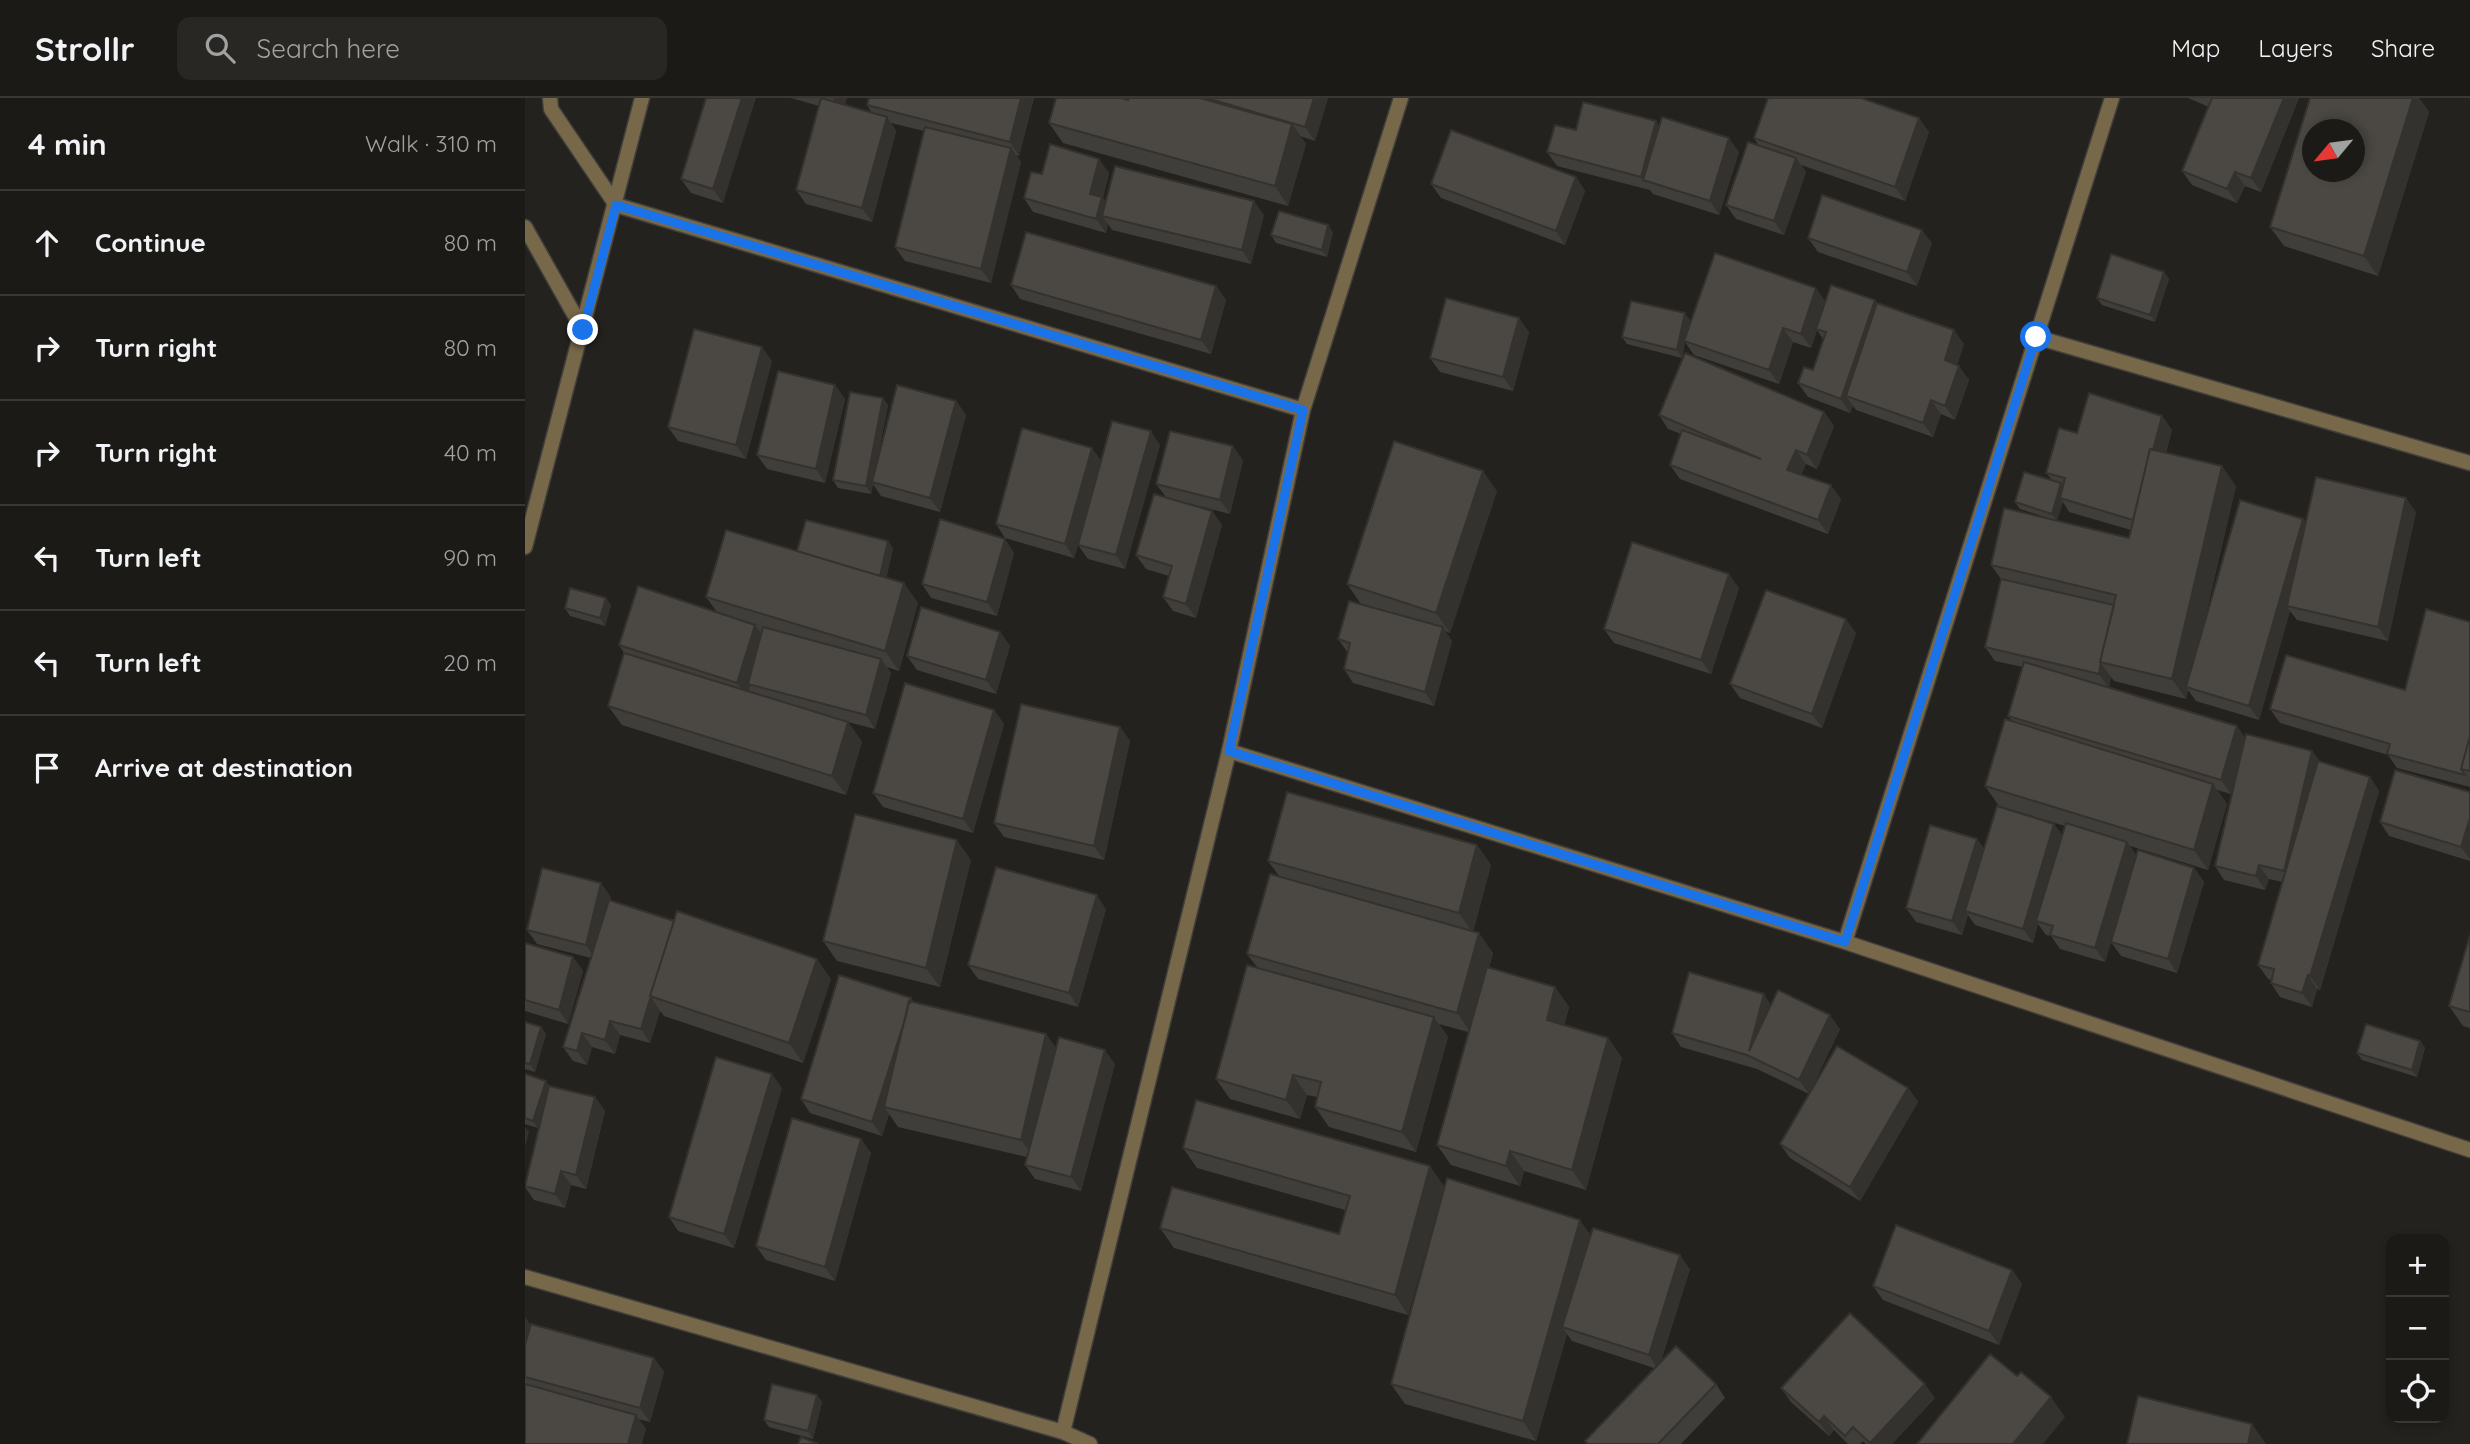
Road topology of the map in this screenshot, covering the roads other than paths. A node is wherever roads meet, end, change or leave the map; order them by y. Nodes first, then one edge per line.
1 (550, 98) edge
2 (642, 98) edge
3 (1401, 98) edge
4 (2112, 98) edge
5 (616, 205) junction
6 (525, 227) edge
7 (583, 330) junction
8 (2036, 337) junction
9 (1303, 410) junction
10 (2470, 463) edge
11 (525, 547) edge
12 (1229, 751) junction
13 (1845, 942) junction
14 (2470, 1150) edge
15 (525, 1277) edge
16 (1063, 1432) junction
17 (1090, 1444) edge

1 - 5 street
2 - 5 street
3 - 9 street
4 - 8 street
5 - 7 street
5 - 9 street
6 - 7 street
7 - 11 street
8 - 10 street
8 - 13 street
9 - 12 street
12 - 13 street
12 - 16 street
13 - 14 street
15 - 16 street
16 - 17 street

